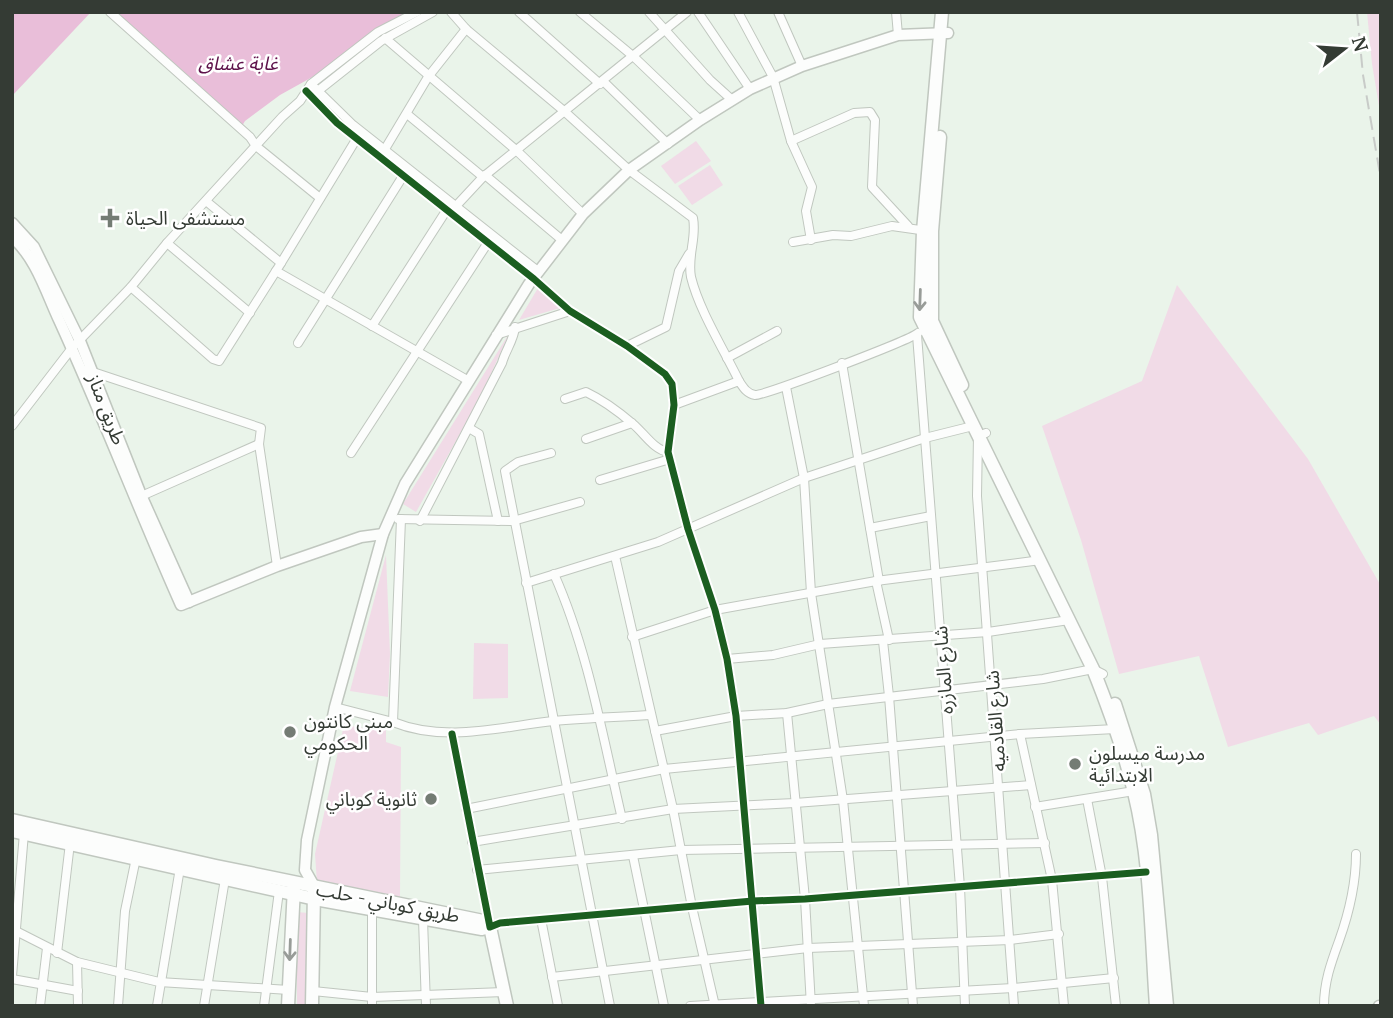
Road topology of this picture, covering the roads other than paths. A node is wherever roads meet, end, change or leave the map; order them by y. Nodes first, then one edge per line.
1 (110, 12) edge
2 (416, 12) edge
3 (433, 12) edge
4 (451, 12) edge
5 (520, 12) edge
6 (580, 12) edge
7 (649, 12) edge
8 (687, 12) edge
9 (698, 12) edge
10 (738, 12) edge
11 (778, 12) edge
12 (896, 12) edge
13 (942, 12) edge
14 (949, 12) edge
15 (466, 29) junction
16 (664, 29) junction
17 (944, 32) junction
18 (898, 35) junction
19 (385, 38) junction
20 (634, 57) junction
21 (802, 66) junction
22 (428, 76) junction
23 (773, 77) junction
24 (602, 82) junction
25 (750, 89) junction
26 (311, 91) junction
27 (732, 99) junction
28 (565, 111) junction
29 (407, 114) junction
30 (700, 120) junction
31 (357, 138) junction
32 (791, 141) junction
33 (668, 144) junction
34 (256, 146) junction
35 (384, 149) junction
36 (516, 150) junction
37 (629, 170) junction
38 (404, 176) junction
39 (484, 176) junction
40 (320, 198) junction
41 (206, 201) junction
42 (456, 205) junction
43 (446, 211) junction
44 (583, 214) junction
45 (12, 223) edge
46 (908, 226) junction
47 (927, 231) junction
48 (12, 237) edge
49 (562, 240) junction
50 (811, 240) junction
51 (793, 242) dead end
52 (167, 243) junction
53 (487, 244) junction
54 (689, 253) junction
55 (281, 263) junction
56 (276, 271) junction
57 (536, 275) junction
58 (131, 287) junction
59 (324, 299) junction
60 (570, 311) junction
61 (250, 313) junction
62 (372, 327) junction
63 (515, 327) junction
64 (924, 327) junction
65 (777, 331) dead end
66 (496, 335) junction
67 (298, 343) dead end
68 (76, 345) junction
69 (627, 346) junction
70 (418, 352) junction
71 (727, 358) junction
72 (842, 363) junction
73 (86, 370) junction
74 (468, 381) junction
75 (739, 381) junction
76 (786, 387) junction
77 (565, 400) dead end
78 (674, 405) junction
79 (632, 423) junction
80 (12, 426) edge
81 (470, 428) junction
82 (979, 432) junction
83 (925, 438) junction
84 (586, 439) dead end
85 (259, 444) junction
86 (351, 453) dead end
87 (551, 453) dead end
88 (669, 455) junction
89 (858, 460) junction
90 (804, 478) junction
91 (600, 480) dead end
92 (137, 497) junction
93 (580, 502) dead end
94 (931, 516) junction
95 (396, 518) junction
96 (420, 521) junction
97 (498, 521) junction
98 (513, 521) junction
99 (870, 528) junction
100 (688, 529) junction
101 (383, 534) junction
102 (615, 556) junction
103 (1042, 561) junction
104 (277, 566) junction
105 (981, 567) junction
106 (935, 573) junction
107 (554, 574) junction
108 (878, 581) junction
109 (526, 583) junction
110 (811, 593) junction
111 (715, 610) junction
112 (1069, 620) junction
113 (988, 632) junction
114 (940, 635) junction
115 (632, 637) junction
116 (886, 641) junction
117 (820, 644) junction
118 (727, 659) junction
119 (1098, 671) junction
120 (992, 684) junction
121 (945, 690) junction
122 (890, 696) junction
123 (828, 704) junction
124 (335, 707) junction
125 (787, 713) junction
126 (651, 715) junction
127 (736, 716) junction
128 (599, 718) junction
129 (553, 721) junction
130 (393, 722) junction
131 (1115, 729) junction
132 (655, 731) junction
133 (452, 734) junction
134 (1020, 734) junction
135 (996, 738) junction
136 (949, 743) junction
137 (894, 748) junction
138 (836, 754) junction
139 (790, 758) junction
140 (741, 763) junction
141 (664, 769) junction
142 (613, 781) junction
143 (1031, 785) junction
144 (567, 788) junction
145 (999, 790) junction
146 (1134, 790) junction
147 (953, 793) junction
148 (897, 796) junction
149 (1087, 799) junction
150 (843, 800) junction
151 (795, 803) junction
152 (745, 805) junction
153 (1035, 807) junction
154 (466, 809) junction
155 (673, 809) junction
156 (622, 818) junction
157 (12, 820) edge
158 (575, 826) junction
159 (18, 832) edge
160 (62, 838) junction
161 (472, 842) junction
162 (1045, 843) junction
163 (957, 845) junction
164 (1003, 845) junction
165 (901, 846) junction
166 (848, 847) junction
167 (799, 848) junction
168 (681, 850) junction
169 (748, 850) junction
170 (1356, 854) dead end
171 (633, 856) junction
172 (136, 858) junction
173 (581, 859) junction
174 (180, 868) junction
175 (305, 870) junction
176 (477, 870) junction
177 (1146, 872) junction
178 (1101, 877) junction
179 (225, 879) junction
180 (1052, 880) junction
181 (1006, 884) junction
182 (960, 887) junction
183 (293, 888) junction
184 (279, 891) junction
185 (904, 891) junction
186 (314, 893) junction
187 (854, 895) junction
188 (805, 899) junction
189 (753, 901) junction
190 (692, 907) junction
191 (372, 909) junction
192 (644, 910) junction
193 (592, 915) junction
194 (423, 919) junction
195 (541, 919) junction
196 (490, 927) junction
197 (14, 930) edge
198 (1059, 934) junction
199 (1010, 940) junction
200 (961, 942) junction
201 (908, 944) junction
202 (858, 946) junction
203 (808, 947) junction
204 (47, 948) junction
205 (57, 953) junction
206 (757, 953) junction
207 (704, 960) junction
208 (77, 962) junction
209 (656, 966) junction
210 (604, 971) junction
211 (121, 973) junction
212 (552, 976) junction
213 (12, 978) edge
214 (1114, 978) junction
215 (1063, 981) junction
216 (159, 982) junction
217 (43, 985) junction
218 (206, 985) junction
219 (265, 988) junction
220 (1013, 988) junction
221 (289, 990) junction
222 (964, 990) junction
223 (78, 991) junction
224 (313, 991) junction
225 (912, 992) junction
226 (863, 995) junction
227 (505, 999) edge
228 (425, 1001) edge
229 (372, 1002) edge
230 (811, 1002) edge
231 (761, 1004) edge
232 (715, 1005) edge
233 (40, 1006) edge
234 (78, 1006) edge
235 (118, 1006) edge
236 (157, 1006) edge
237 (204, 1006) edge
238 (264, 1006) edge
239 (288, 1006) edge
240 (312, 1006) edge
241 (558, 1006) edge
242 (610, 1006) edge
243 (664, 1006) edge
244 (690, 1006) edge
245 (864, 1006) edge
246 (913, 1006) edge
247 (965, 1006) edge
248 (1014, 1006) edge
249 (1065, 1006) edge
250 (1116, 1006) edge
251 (1156, 1006) edge
252 (1167, 1006) edge
253 (1324, 1006) edge

1 - 34 street
2 - 26 street
3 - 19 street
4 - 15 street
5 - 24 street
6 - 20 street
7 - 16 street
8 - 16 street
9 - 25 street
10 - 23 street
11 - 21 street
12 - 18 street
13 - 17 main road
14 - 17 main road
15 - 22 street
15 - 28 street
16 - 20 street
16 - 27 street
17 - 18 main road
17 - 47 main road
18 - 21 main road
19 - 22 street
19 - 26 street
20 - 24 street
20 - 30 street
21 - 23 main road
22 - 29 street
22 - 36 street
23 - 25 main road
23 - 32 street
24 - 28 street
24 - 33 street
25 - 27 main road
26 - 31 street
26 - 34 street
26 - 35 street
27 - 30 main road
28 - 36 street
28 - 37 street
29 - 35 street
29 - 39 street
30 - 33 main road
31 - 38 street
31 - 40 street
32 - 46 street
32 - 50 street
33 - 37 main road
34 - 40 street
34 - 41 street
35 - 42 street
36 - 39 street
36 - 44 street
37 - 44 main road
37 - 54 street
38 - 43 street
38 - 59 street
39 - 42 street
39 - 49 street
40 - 55 street
41 - 52 street
41 - 55 street
42 - 57 street
43 - 53 street
43 - 62 street
44 - 49 main road
45 - 68 main road, طريق مناز
46 - 47 street
46 - 50 street
47 - 64 main road
48 - 68 main road, طريق مناز
49 - 57 main road
50 - 51 street
52 - 58 street
52 - 61 street
53 - 57 street
53 - 70 street
54 - 69 street
54 - 71 street
55 - 56 street
56 - 59 street
56 - 61 street
57 - 60 street
57 - 66 main road
58 - 61 street
58 - 68 street
59 - 62 street
59 - 67 street
60 - 63 street
60 - 69 street
62 - 70 street
63 - 66 street
63 - 81 street
64 - 72 street
64 - 82 main road
64 - 83 street, شارع المازره
65 - 71 street
66 - 74 main road
68 - 73 main road, طريق مناز
68 - 80 street
69 - 78 street
70 - 74 street
70 - 86 street
71 - 75 street
72 - 76 street
72 - 89 street
73 - 85 street
73 - 92 main road, طريق مناز
74 - 95 main road
75 - 76 street
75 - 78 street
76 - 90 street
77 - 79 street
78 - 88 street
79 - 84 street
79 - 88 street
81 - 96 street
81 - 97 street
82 - 83 street
82 - 103 main road
82 - 105 street, شارع القادميه
83 - 89 street
83 - 94 street, شارع المازره
85 - 92 street
85 - 104 street
87 - 98 street
88 - 91 street
88 - 100 street
89 - 90 street
89 - 99 street
90 - 100 street
90 - 110 street
92 - 104 main road, طريق مناز
93 - 98 street
94 - 99 street
94 - 106 street, شارع المازره
95 - 96 street
95 - 101 main road
95 - 130 street
96 - 97 street
97 - 98 street
98 - 109 street
99 - 108 street
100 - 102 street
100 - 111 street
101 - 104 main road
101 - 124 main road
102 - 107 street
102 - 115 street
103 - 105 street
103 - 112 main road
103 - 119 main road
105 - 106 street
105 - 113 street, شارع القادميه
106 - 108 street
106 - 114 street, شارع المازره
107 - 109 street
107 - 128 street
108 - 110 street
108 - 116 street
109 - 129 street
110 - 111 street
110 - 117 street
111 - 115 street
111 - 118 street
112 - 113 street
112 - 119 main road
113 - 114 street
113 - 120 street, شارع القادميه
114 - 116 street
114 - 121 street, شارع المازره
115 - 126 street
116 - 117 street
116 - 122 street
117 - 118 street
117 - 123 street
118 - 127 street
119 - 120 street
119 - 131 main road
119 - 252 main road
120 - 121 street
120 - 135 street, شارع القادميه
121 - 122 street
121 - 136 street, شارع المازره
122 - 123 street
122 - 137 street
123 - 125 street
123 - 138 street
124 - 130 street
124 - 175 main road
125 - 127 street
125 - 139 street
126 - 128 street
126 - 132 street
127 - 132 street
127 - 140 street
128 - 129 street
128 - 142 street
129 - 133 street
129 - 144 street
130 - 133 street
131 - 134 street
131 - 146 main road
132 - 141 street
133 - 154 street
134 - 135 street
134 - 143 street
135 - 136 street
135 - 145 street, شارع القادميه
136 - 137 street
136 - 147 street, شارع المازره
137 - 138 street
137 - 148 street
138 - 139 street
138 - 150 street
139 - 140 street
139 - 151 street
140 - 141 street
140 - 152 street
141 - 142 street
141 - 155 street
142 - 144 street
142 - 156 street
143 - 145 street
143 - 153 street
144 - 154 street
144 - 158 street
145 - 147 street
145 - 164 street, شارع القادميه
146 - 149 street
146 - 177 main road
147 - 148 street
147 - 163 street, شارع المازره
148 - 150 street
148 - 165 street
149 - 153 street
149 - 178 street
150 - 151 street
150 - 166 street
151 - 152 street
151 - 167 street
152 - 155 street
152 - 169 street
153 - 162 street
154 - 161 street
155 - 156 street
155 - 168 street
156 - 158 street
157 - 160 main road, طريق كوباني - حلب
158 - 161 street
158 - 173 street
159 - 160 main road, طريق كوباني - حلب
159 - 197 street
160 - 172 main road, طريق كوباني - حلب
160 - 183 main road, طريق كوباني - حلب
160 - 205 street
161 - 176 street
162 - 164 street
162 - 180 street
163 - 164 street
163 - 165 street
163 - 182 street, شارع المازره
164 - 181 street, شارع القادميه
165 - 166 street
165 - 185 street
166 - 167 street
166 - 187 street
167 - 169 street
167 - 188 street
168 - 169 street
168 - 171 street
168 - 190 street
169 - 189 street
170 - 253 street
171 - 173 street
171 - 192 street
172 - 174 main road, طريق كوباني - حلب
172 - 211 street
173 - 176 street
173 - 193 street
174 - 179 main road, طريق كوباني - حلب
174 - 216 street
175 - 183 main road
175 - 186 main road
176 - 196 street
177 - 178 street
177 - 251 main road
178 - 180 street
178 - 214 street
179 - 184 main road, طريق كوباني - حلب
179 - 218 street
180 - 181 street
180 - 198 street
181 - 182 street
181 - 199 street, شارع القادميه
182 - 185 street
182 - 200 street, شارع المازره
183 - 184 main road, طريق كوباني - حلب
183 - 186 main road, طريق كوباني - حلب
183 -> 221 main road
184 - 219 street
185 - 187 street
185 - 201 street
186 - 191 main road, طريق كوباني - حلب
186 - 196 main road, طريق كوباني - حلب
186 - 224 main road
187 - 188 street
187 - 202 street
188 - 189 street
188 - 203 street
189 - 190 street
189 - 206 street
190 - 192 street
190 - 207 street
191 - 194 main road, طريق كوباني - حلب
191 - 229 street
192 - 193 street
192 - 209 street
193 - 195 street
193 - 210 street
194 - 196 main road, طريق كوباني - حلب
194 - 228 street
195 - 196 street
195 - 212 street
196 - 227 main road
197 - 204 street
197 - 213 street
198 - 199 street
198 - 215 street
199 - 200 street
199 - 220 street, شارع القادميه
200 - 201 street
200 - 222 street, شارع المازره
201 - 202 street
201 - 225 street
202 - 203 street
202 - 226 street
203 - 206 street
203 - 230 street
204 - 205 street
204 - 217 street
205 - 208 street
206 - 207 street
206 - 231 street
207 - 209 street
207 - 232 street
208 - 211 street
208 - 223 street
209 - 210 street
209 - 243 street
210 - 212 street
210 - 242 street
211 - 216 street
211 - 235 street
212 - 241 street
213 - 217 street
214 - 215 street
214 - 250 street
215 - 220 street
215 - 249 street
216 - 218 street
216 - 236 street
217 - 223 street
217 - 233 street
218 - 219 street
218 - 237 street
219 - 221 street
219 - 238 street
220 - 222 street
220 - 248 street, شارع القادميه
221 - 239 main road
222 - 225 street
222 - 247 street, شارع المازره
223 - 234 street
224 - 229 street
224 - 240 main road
225 - 226 street
225 - 246 street
226 - 230 street
226 - 245 street
227 - 228 street
228 - 229 street
230 - 231 street
231 - 232 street
232 - 244 street

